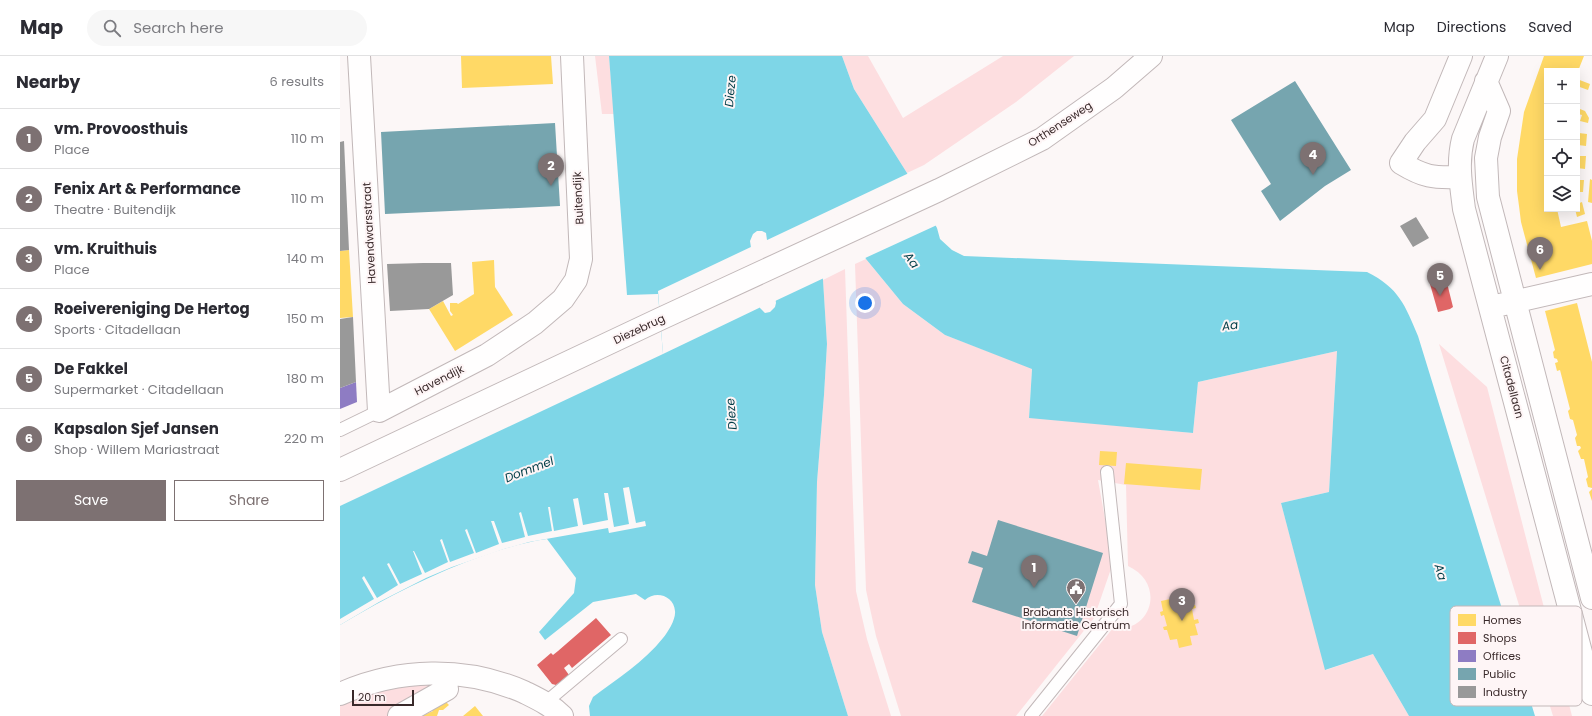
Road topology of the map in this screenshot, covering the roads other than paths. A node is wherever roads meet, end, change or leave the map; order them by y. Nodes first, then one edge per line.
1 (359, 56) edge
2 (572, 56) edge
3 (1151, 56) edge
4 (1461, 56) edge
5 (1497, 56) edge
6 (1486, 81) junction
7 (1459, 177) junction
8 (939, 190) joint
9 (1592, 284) edge
10 (1514, 301) junction
11 (1491, 308) junction
12 (535, 323) joint
13 (379, 411) junction
14 (340, 430) edge
15 (340, 470) edge
16 (1106, 472) dead end
17 (1592, 598) edge
18 (1569, 606) edge
19 (621, 640) dead end
20 (1582, 656) edge
21 (447, 689) dead end
22 (340, 694) edge
23 (1592, 694) edge
24 (545, 703) junction
25 (399, 716) edge
26 (562, 716) edge
27 (1031, 716) edge

1 - 13 street, Havendwarsstraat
2 - 12 street, Buitendijk
3 - 8 street, Orthenseweg
4 - 7 street
5 - 6 street, Citadellaan
6 - 7 street, Citadellaan
6 - 10 street
7 - 11 street, Citadellaan
8 - 15 street, Diezebrug
9 - 10 street
10 - 11 street
10 - 17 street
11 - 18 street, Citadellaan
12 - 13 street, Havendijk
13 - 14 lane, Havendijk
16 - 27 lane
19 - 24 lane
20 - 23 street, Citadellaan
21 - 25 street
22 - 24 street
24 - 26 street

